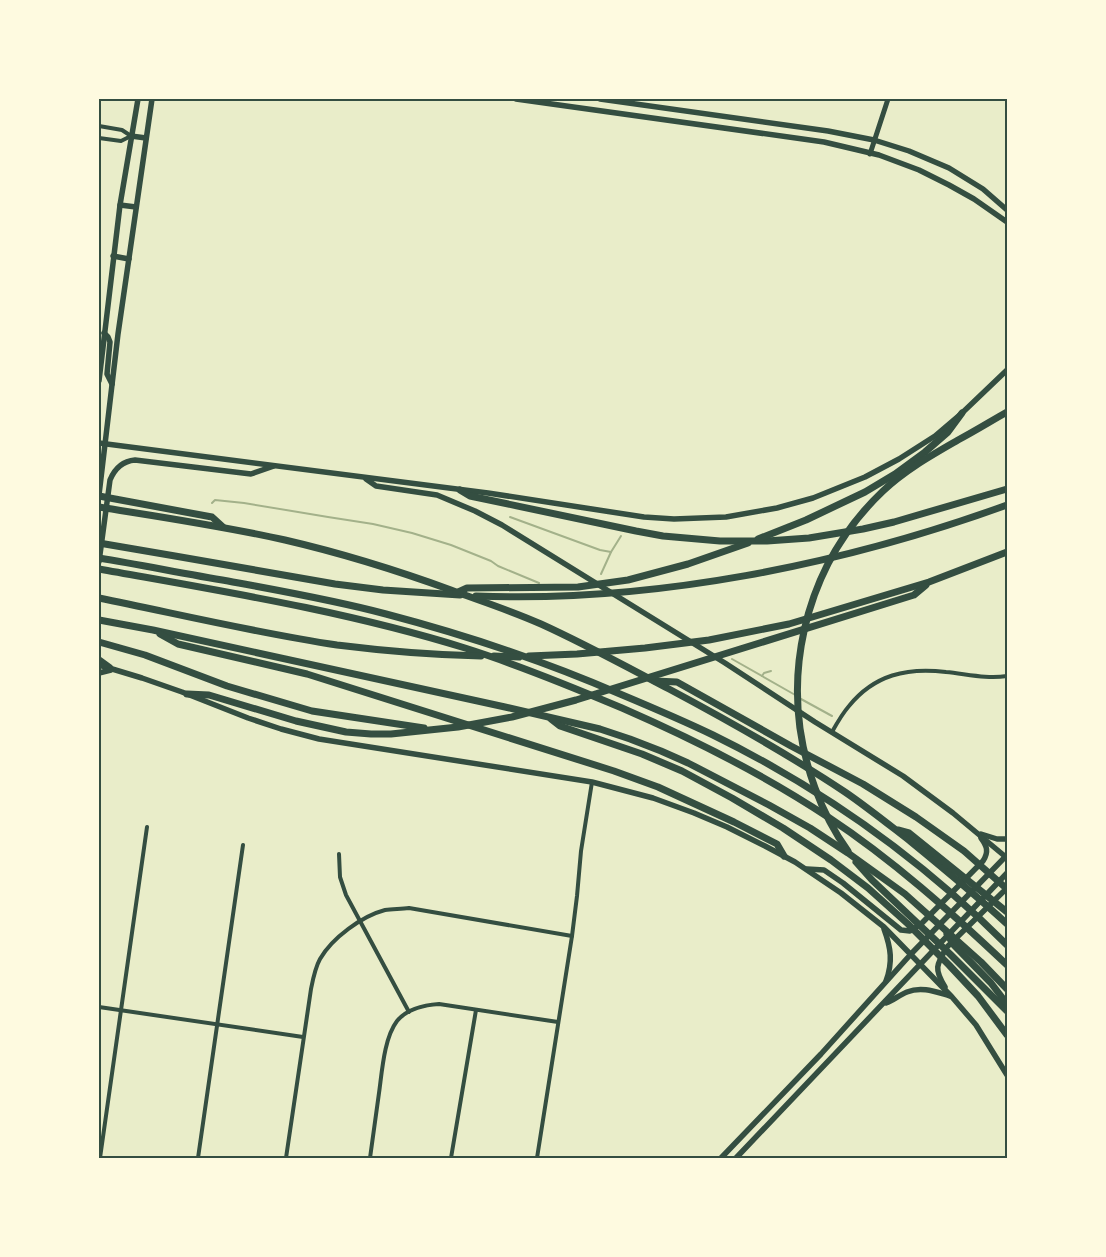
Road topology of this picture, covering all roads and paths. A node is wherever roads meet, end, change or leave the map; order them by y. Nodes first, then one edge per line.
1 (138, 99) edge
2 (152, 99) edge
3 (516, 99) edge
4 (600, 99) edge
5 (888, 99) edge
6 (700, 113) junction
7 (698, 124) junction
8 (99, 126) edge
9 (131, 136) junction
10 (99, 138) edge
11 (146, 138) junction
12 (874, 140) junction
13 (870, 154) junction
14 (120, 205) junction
15 (136, 207) junction
16 (1007, 210) edge
17 (1007, 222) edge
18 (113, 256) junction
19 (129, 259) junction
20 (104, 332) junction
21 (1007, 370) edge
22 (99, 381) edge
23 (112, 384) junction
24 (1007, 412) edge
25 (962, 413) junction
26 (102, 443) edge
27 (276, 466) junction
28 (364, 477) junction
29 (1007, 488) edge
30 (460, 490) junction
31 (99, 493) edge
32 (1007, 505) edge
33 (99, 507) edge
34 (223, 528) junction
35 (99, 543) edge
36 (1007, 552) edge
37 (99, 560) edge
38 (99, 569) edge
39 (929, 582) junction
40 (451, 595) junction
41 (99, 598) edge
42 (99, 620) edge
43 (153, 630) junction
44 (99, 642) edge
45 (99, 659) edge
46 (99, 665) edge
47 (114, 670) junction
48 (99, 673) edge
49 (1007, 676) edge
50 (653, 680) junction
51 (188, 694) junction
52 (550, 717) junction
53 (437, 730) junction
54 (832, 732) junction
55 (592, 782) junction
56 (148, 826) dead end
57 (895, 830) junction
58 (977, 832) junction
59 (1007, 839) edge
60 (243, 844) dead end
61 (339, 854) dead end
62 (784, 856) junction
63 (1007, 857) edge
64 (805, 869) junction
65 (1005, 876) edge
66 (1007, 888) edge
67 (1007, 912) edge
68 (360, 922) junction
69 (939, 924) junction
70 (1007, 924) edge
71 (884, 927) junction
72 (572, 936) junction
73 (1007, 945) edge
74 (911, 954) junction
75 (920, 964) junction
76 (1007, 965) edge
77 (884, 984) junction
78 (1007, 990) edge
79 (952, 997) junction
80 (1007, 1004) edge
81 (883, 1005) junction
82 (99, 1007) edge
83 (121, 1010) junction
84 (476, 1010) junction
85 (1007, 1011) edge
86 (409, 1012) junction
87 (558, 1022) junction
88 (217, 1024) junction
89 (1007, 1035) edge
90 (303, 1037) junction
91 (821, 1054) junction
92 (829, 1062) junction
93 (1007, 1075) edge
94 (100, 1158) edge
95 (198, 1158) edge
96 (286, 1158) edge
97 (370, 1158) edge
98 (451, 1158) edge
99 (537, 1158) edge
100 (721, 1158) edge
101 (736, 1158) edge

1 - 9 main road
2 - 11 main road
3 - 7 main road
4 - 6 main road
5 - 12 street
6 - 7 main road
6 - 12 main road
7 - 13 main road
8 - 9 street
9 - 10 street
9 - 11 main road
9 - 14 main road
11 - 15 main road
12 - 13 street
12 - 16 main road
13 - 17 main road
14 - 15 main road
14 - 18 main road
15 - 19 main road
18 - 19 main road
18 - 20 main road
19 - 23 main road
20 - 22 main road
20 - 23 main road
21 - 25 main road
23 - 26 main road
24 - 85 highway
25 - 30 main road
25 - 40 highway
26 - 27 main road
26 - 31 main road
27 - 28 main road
27 - 37 main road
28 - 30 main road
28 - 54 main road
29 - 30 highway
31 - 34 highway
32 - 40 highway
33 - 34 highway
34 - 50 highway
35 - 40 highway
36 - 39 highway
37 - 73 highway
38 - 76 highway
39 - 41 highway
39 - 53 highway
42 - 43 highway
43 - 52 highway
43 - 62 highway
44 - 53 highway
45 - 47 main road
46 - 47 main road
47 - 48 main road
47 - 51 main road
49 - 54 street
50 - 57 highway
50 - 66 highway
51 - 53 highway
51 - 55 main road
52 - 69 highway
52 - 89 highway
54 - 58 main road
55 - 62 main road
55 - 72 street
56 - 83 street
57 - 67 highway
57 - 70 highway
58 - 59 main road
58 - 63 main road
58 - 64 main road
60 - 88 street
61 - 68 street
62 - 64 main road
63 - 74 main road
64 - 71 main road
65 - 75 main road
66 - 79 main road
68 - 72 street
68 - 86 street
68 - 90 street
69 - 78 highway
69 - 80 highway
71 - 74 main road
71 - 77 main road
72 - 87 street
74 - 75 main road
74 - 77 main road
75 - 79 main road
75 - 81 main road
77 - 91 main road
79 - 81 main road
79 - 93 main road
81 - 92 main road
82 - 83 street
83 - 88 street
83 - 94 street
84 - 86 street
84 - 87 street
84 - 98 street
86 - 97 street
87 - 99 street
88 - 90 street
88 - 95 street
90 - 96 street
91 - 92 main road
91 - 100 main road
92 - 101 main road

